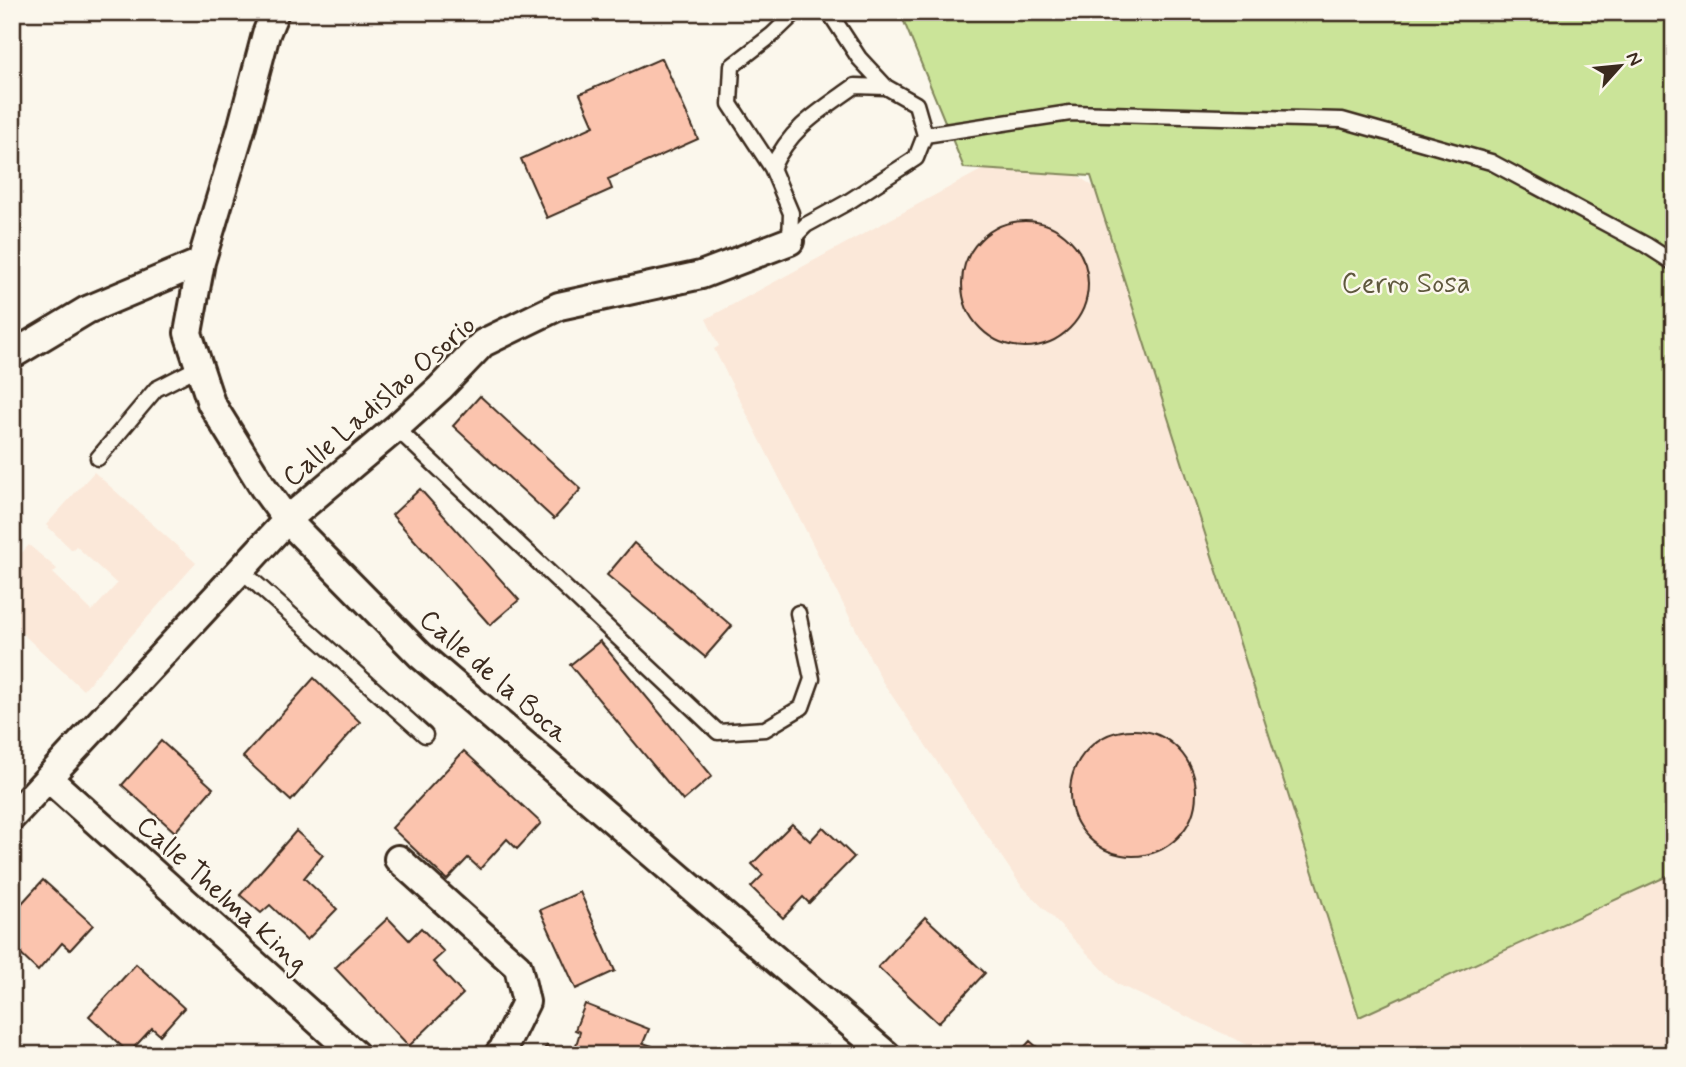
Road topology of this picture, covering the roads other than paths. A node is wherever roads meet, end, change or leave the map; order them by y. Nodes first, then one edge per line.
1 (275, 12) edge
2 (796, 12) edge
3 (830, 12) edge
4 (886, 87) junction
5 (925, 135) junction
6 (772, 167) junction
7 (790, 241) junction
8 (201, 262) junction
9 (1674, 263) edge
10 (12, 355) edge
11 (199, 367) junction
12 (396, 428) junction
13 (98, 458) dead end
14 (287, 520) junction
15 (241, 570) junction
16 (798, 613) dead end
17 (425, 735) dead end
18 (48, 778) junction
19 (12, 817) edge
20 (398, 859) dead end
21 (356, 1055) edge
22 (498, 1055) edge
23 (887, 1055) edge

1 - 8 street, Calle de la Boca
2 - 6 lane
3 - 4 lane
4 - 5 lane
4 - 6 lane
5 - 7 lane, Calle Ladislao Osorio
5 - 9 lane
6 - 7 lane
7 - 12 street, Calle Ladislao Osorio
8 - 10 street
8 - 11 street, Calle de la Boca
11 - 13 lane
11 - 14 street, Calle de la Boca
12 - 14 street, Calle Ladislao Osorio
12 - 16 lane
14 - 15 street, Calle Ladislao Osorio
14 - 23 street, Calle de la Boca
15 - 17 lane
15 - 18 street, Calle Ladislao Osorio
18 - 19 street, Calle Ladislao Osorio
18 - 21 street, Calle Thelma King
20 - 22 street

